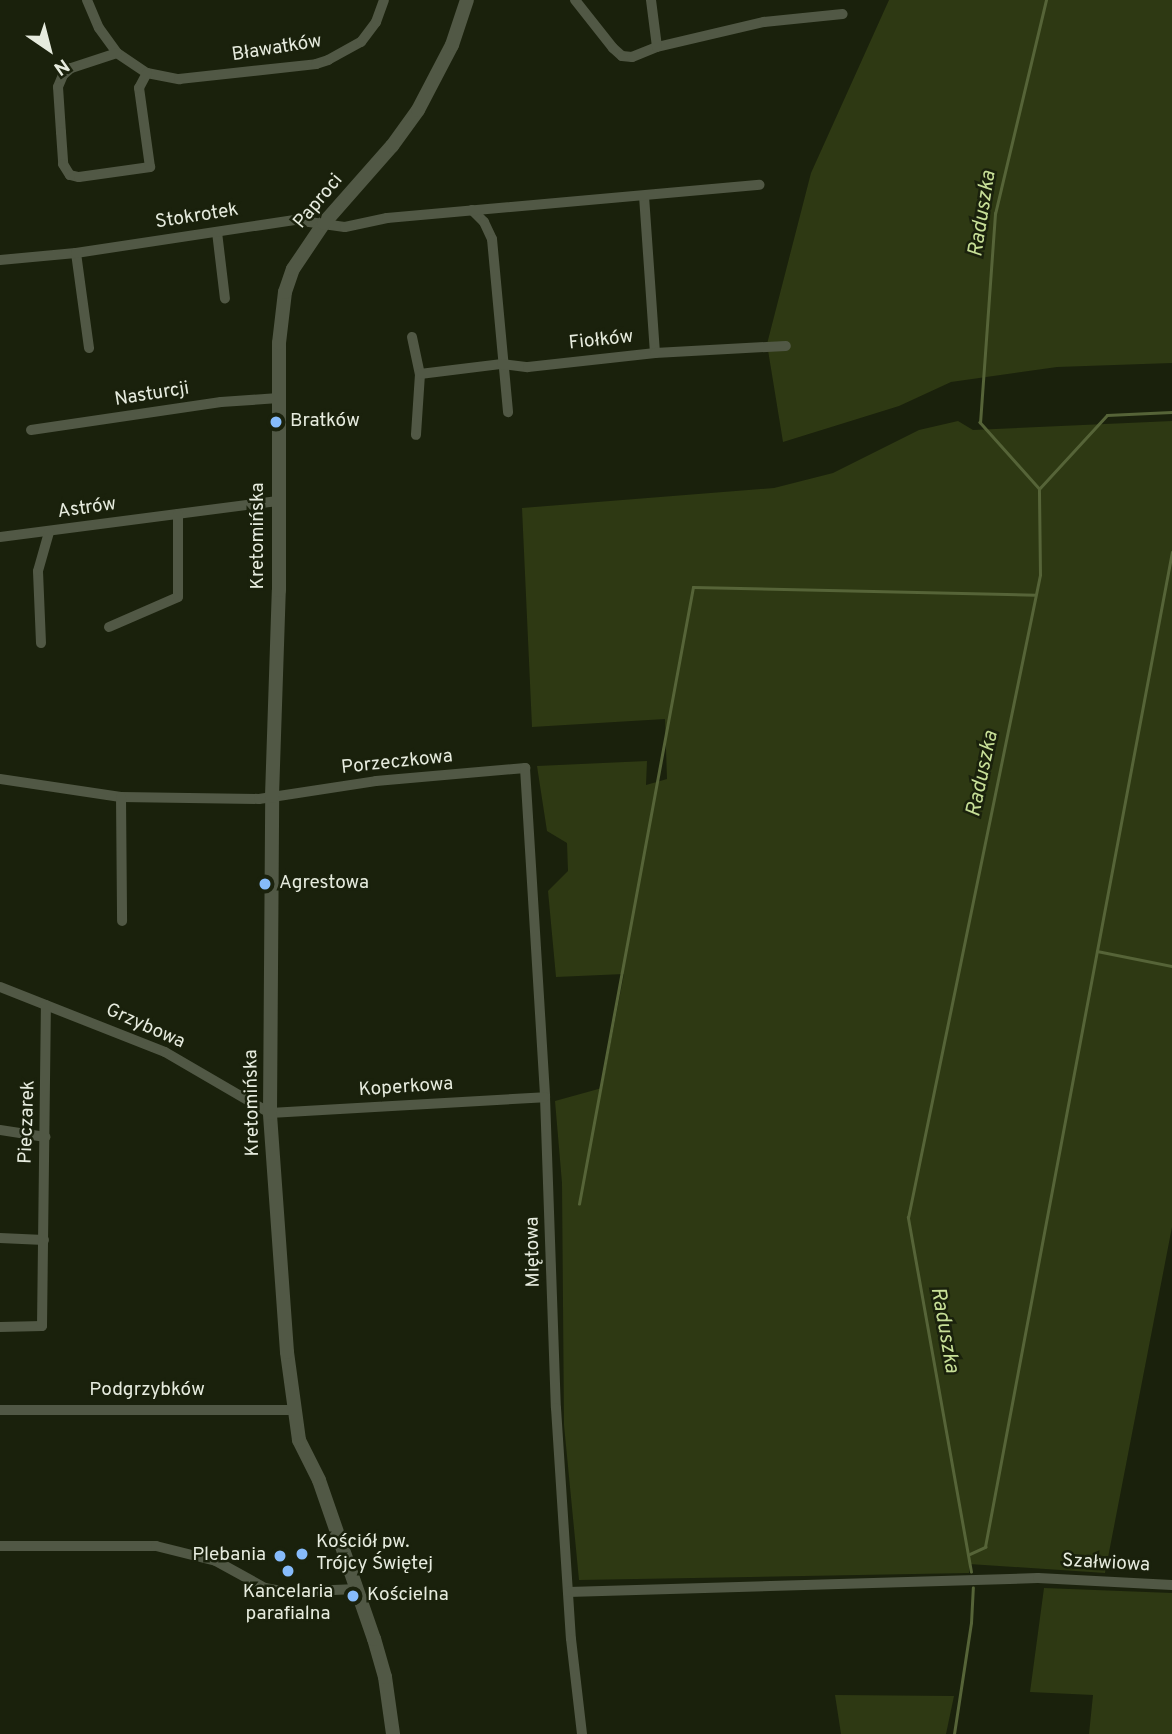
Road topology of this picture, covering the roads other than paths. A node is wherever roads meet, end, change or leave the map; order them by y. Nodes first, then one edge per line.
1 (87, 0) edge
2 (384, 0) edge
3 (467, 0) edge
4 (575, 0) edge
5 (652, 0) edge
6 (843, 14) dead end
7 (657, 47) junction
8 (117, 53) junction
9 (147, 73) junction
10 (760, 185) dead end
11 (644, 196) junction
12 (472, 210) junction
13 (324, 223) junction
14 (217, 232) junction
15 (76, 253) junction
16 (0, 260) edge
17 (225, 299) dead end
18 (412, 337) dead end
19 (786, 346) dead end
20 (89, 348) dead end
21 (655, 353) junction
22 (502, 364) junction
23 (420, 374) junction
24 (279, 398) junction
25 (508, 412) dead end
26 (31, 430) dead end
27 (416, 435) dead end
28 (278, 453) joint
29 (278, 502) junction
30 (178, 514) junction
31 (49, 532) junction
32 (0, 537) edge
33 (109, 627) dead end
34 (41, 643) dead end
35 (525, 768) joint
36 (0, 779) edge
37 (272, 796) junction
38 (121, 797) junction
39 (122, 921) dead end
40 (0, 987) edge
41 (47, 1005) junction
42 (545, 1097) junction
43 (270, 1113) junction
44 (0, 1130) edge
45 (45, 1137) junction
46 (0, 1238) edge
47 (44, 1240) junction
48 (0, 1327) edge
49 (0, 1410) edge
50 (294, 1410) junction
51 (0, 1546) edge
52 (1172, 1585) edge
53 (357, 1589) junction
54 (568, 1592) junction
55 (393, 1734) edge
56 (582, 1734) edge

1 - 8 street, Bławatków
2 - 9 street, Bławatków
3 - 13 street, Paproci
4 - 7 street
5 - 7 street
6 - 7 street
8 - 9 street, Bławatków
8 - 9 street
10 - 11 street
11 - 12 street
11 - 21 street
12 - 13 street
12 - 22 street
13 - 14 street, Stokrotek
13 - 24 street, Paproci
14 - 15 street, Stokrotek
14 - 17 street
15 - 16 street, Stokrotek
15 - 20 street
18 - 23 street
19 - 21 street, Fiołków
21 - 22 street, Fiołków
22 - 23 street, Fiołków
22 - 25 street
23 - 27 street
24 - 26 street, Nasturcji
24 - 28 street, Paproci
28 - 29 street, Kretomińska
29 - 30 street, Astrów
29 - 37 street, Kretomińska
30 - 31 street, Astrów
30 - 33 street
31 - 32 street, Astrów
31 - 34 street
35 - 37 street, Porzeczkowa
35 - 42 street, Miętowa
36 - 38 street
37 - 38 street
37 - 43 street, Kretomińska
38 - 39 street
40 - 41 street, Grzybowa
41 - 43 street, Grzybowa
41 - 45 street, Pieczarek
42 - 43 street, Koperkowa
42 - 54 street, Miętowa
43 - 50 street, Kretomińska
44 - 45 street
45 - 47 street, Pieczarek
46 - 47 street
47 - 48 street, Pieczarek
49 - 50 street, Podgrzybków
50 - 53 street, Kretomińska
51 - 53 street
52 - 54 street, Szałwiowa
53 - 55 street, Kretomińska
54 - 56 street, Miętowa

